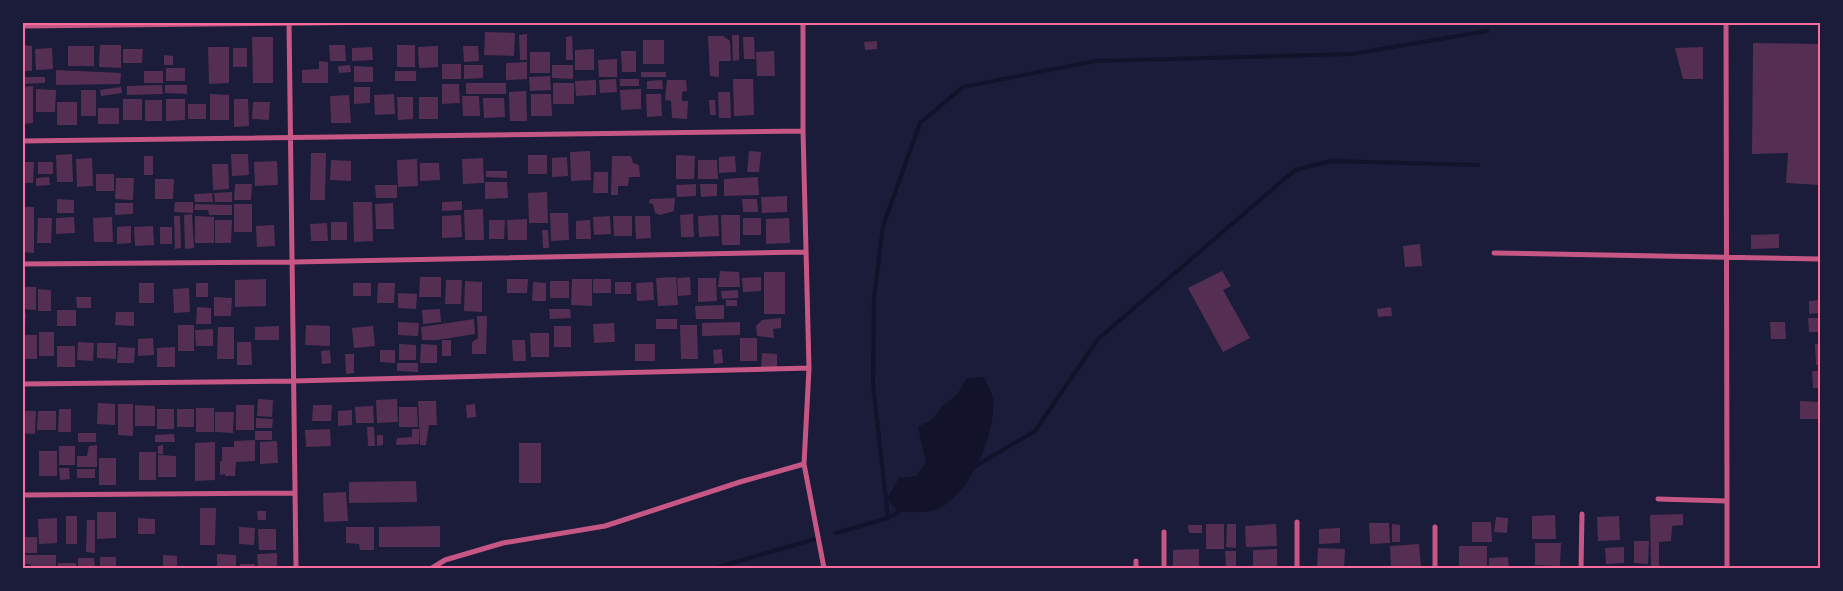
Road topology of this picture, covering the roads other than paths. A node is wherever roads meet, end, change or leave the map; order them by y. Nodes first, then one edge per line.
1 (396, 22) edge
2 (804, 22) edge
3 (1726, 22) edge
4 (289, 24) edge
5 (22, 26) edge
6 (803, 131) junction
7 (291, 138) junction
8 (22, 141) edge
9 (805, 252) junction
10 (1494, 253) dead end
11 (1727, 258) junction
12 (1821, 259) edge
13 (293, 262) junction
14 (22, 264) edge
15 (808, 368) junction
16 (293, 381) junction
17 (22, 384) edge
18 (804, 464) junction
19 (294, 493) junction
20 (22, 495) edge
21 (1658, 499) dead end
22 (1727, 501) junction
23 (1582, 514) dead end
24 (1297, 522) dead end
25 (1435, 527) dead end
26 (1164, 532) dead end
27 (1136, 561) dead end
28 (296, 568) edge
29 (432, 568) edge
30 (824, 568) edge
31 (1136, 568) edge
32 (1164, 568) edge
33 (1298, 568) edge
34 (1435, 568) edge
35 (1581, 568) edge
36 (1727, 568) edge

1 - 4 street
2 - 6 street
3 - 11 street
4 - 5 street
4 - 7 street
6 - 7 street
6 - 9 street
7 - 8 street
7 - 13 street
9 - 13 street
9 - 15 street
10 - 11 street
11 - 12 street
11 - 22 street
13 - 14 street
13 - 16 street
15 - 16 street
15 - 18 street
16 - 17 street
16 - 19 street
18 - 29 street
18 - 30 street
19 - 20 street
19 - 28 street
21 - 22 street
22 - 36 street
23 - 35 street
24 - 33 street
25 - 34 street
26 - 32 street
27 - 31 street

